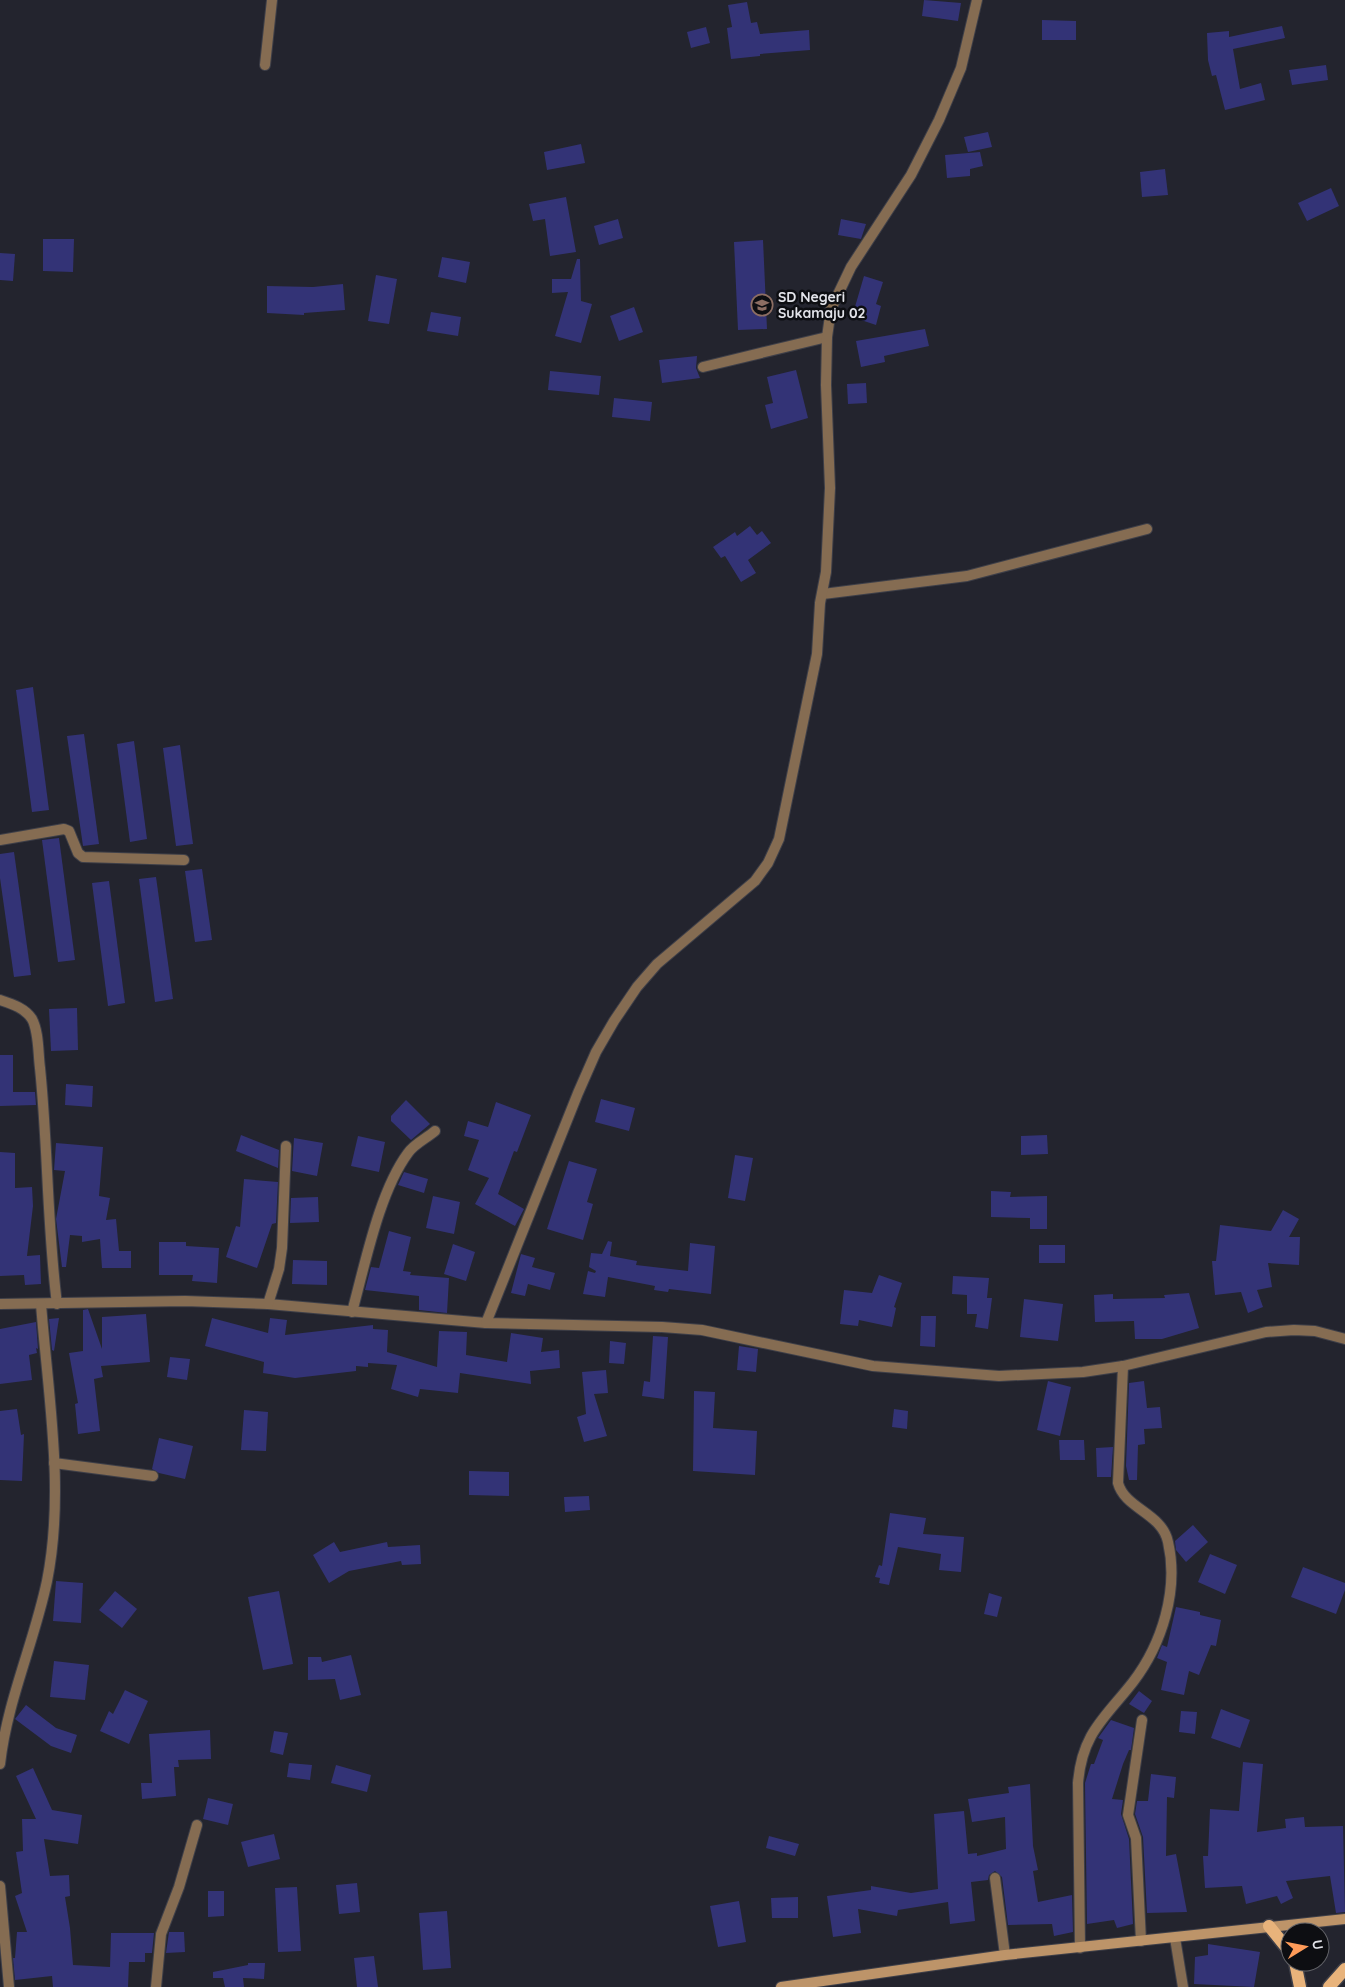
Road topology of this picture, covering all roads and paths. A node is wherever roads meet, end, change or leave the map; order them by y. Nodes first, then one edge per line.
1 (272, 0) edge
2 (978, 0) edge
3 (265, 65) dead end
4 (827, 337) junction
5 (703, 367) dead end
6 (1147, 529) dead end
7 (822, 598) junction
8 (0, 840) edge
9 (184, 860) dead end
10 (0, 1000) edge
11 (435, 1131) dead end
12 (286, 1146) dead end
13 (0, 1304) edge
14 (41, 1304) junction
15 (57, 1304) junction
16 (268, 1304) junction
17 (352, 1312) junction
18 (486, 1322) junction
19 (1345, 1339) edge
20 (1123, 1366) junction
21 (54, 1463) junction
22 (153, 1476) dead end
23 (1142, 1720) dead end
24 (0, 1764) edge
25 (196, 1825) dead end
26 (995, 1878) dead end
27 (0, 1886) edge
28 (0, 1891) edge
29 (1345, 1919) edge
30 (1269, 1926) junction
31 (1176, 1938) junction
32 (1280, 1940) edge
33 (1141, 1942) junction
34 (1080, 1948) junction
35 (1005, 1956) junction
36 (1345, 1969) edge
37 (4, 1972) edge
38 (1297, 1972) edge
39 (807, 1985) edge
40 (9, 1987) edge
41 (156, 1987) edge
42 (781, 1987) edge
43 (1183, 1987) edge
44 (1300, 1987) edge
45 (1329, 1987) edge

1 - 3 street
2 - 4 street
4 - 5 street
4 - 7 street
6 - 7 street
7 - 18 street
8 - 9 street
10 - 15 street
11 - 17 street
12 - 16 street
13 - 14 street
14 - 15 street
14 - 21 street
15 - 16 street
16 - 17 street
17 - 18 street
18 - 20 street
19 - 20 street
20 - 34 street
21 - 22 street
21 - 24 street
23 - 33 street
25 - 41 street
26 - 35 street
27 - 28 street
28 - 37 street
29 - 30 main road
30 - 31 main road
30 - 32 main road
31 - 33 main road
31 - 43 street
33 - 34 main road
34 - 35 main road
35 - 39 main road
36 - 45 main road
37 - 40 street
38 - 44 main road
39 - 42 main road

